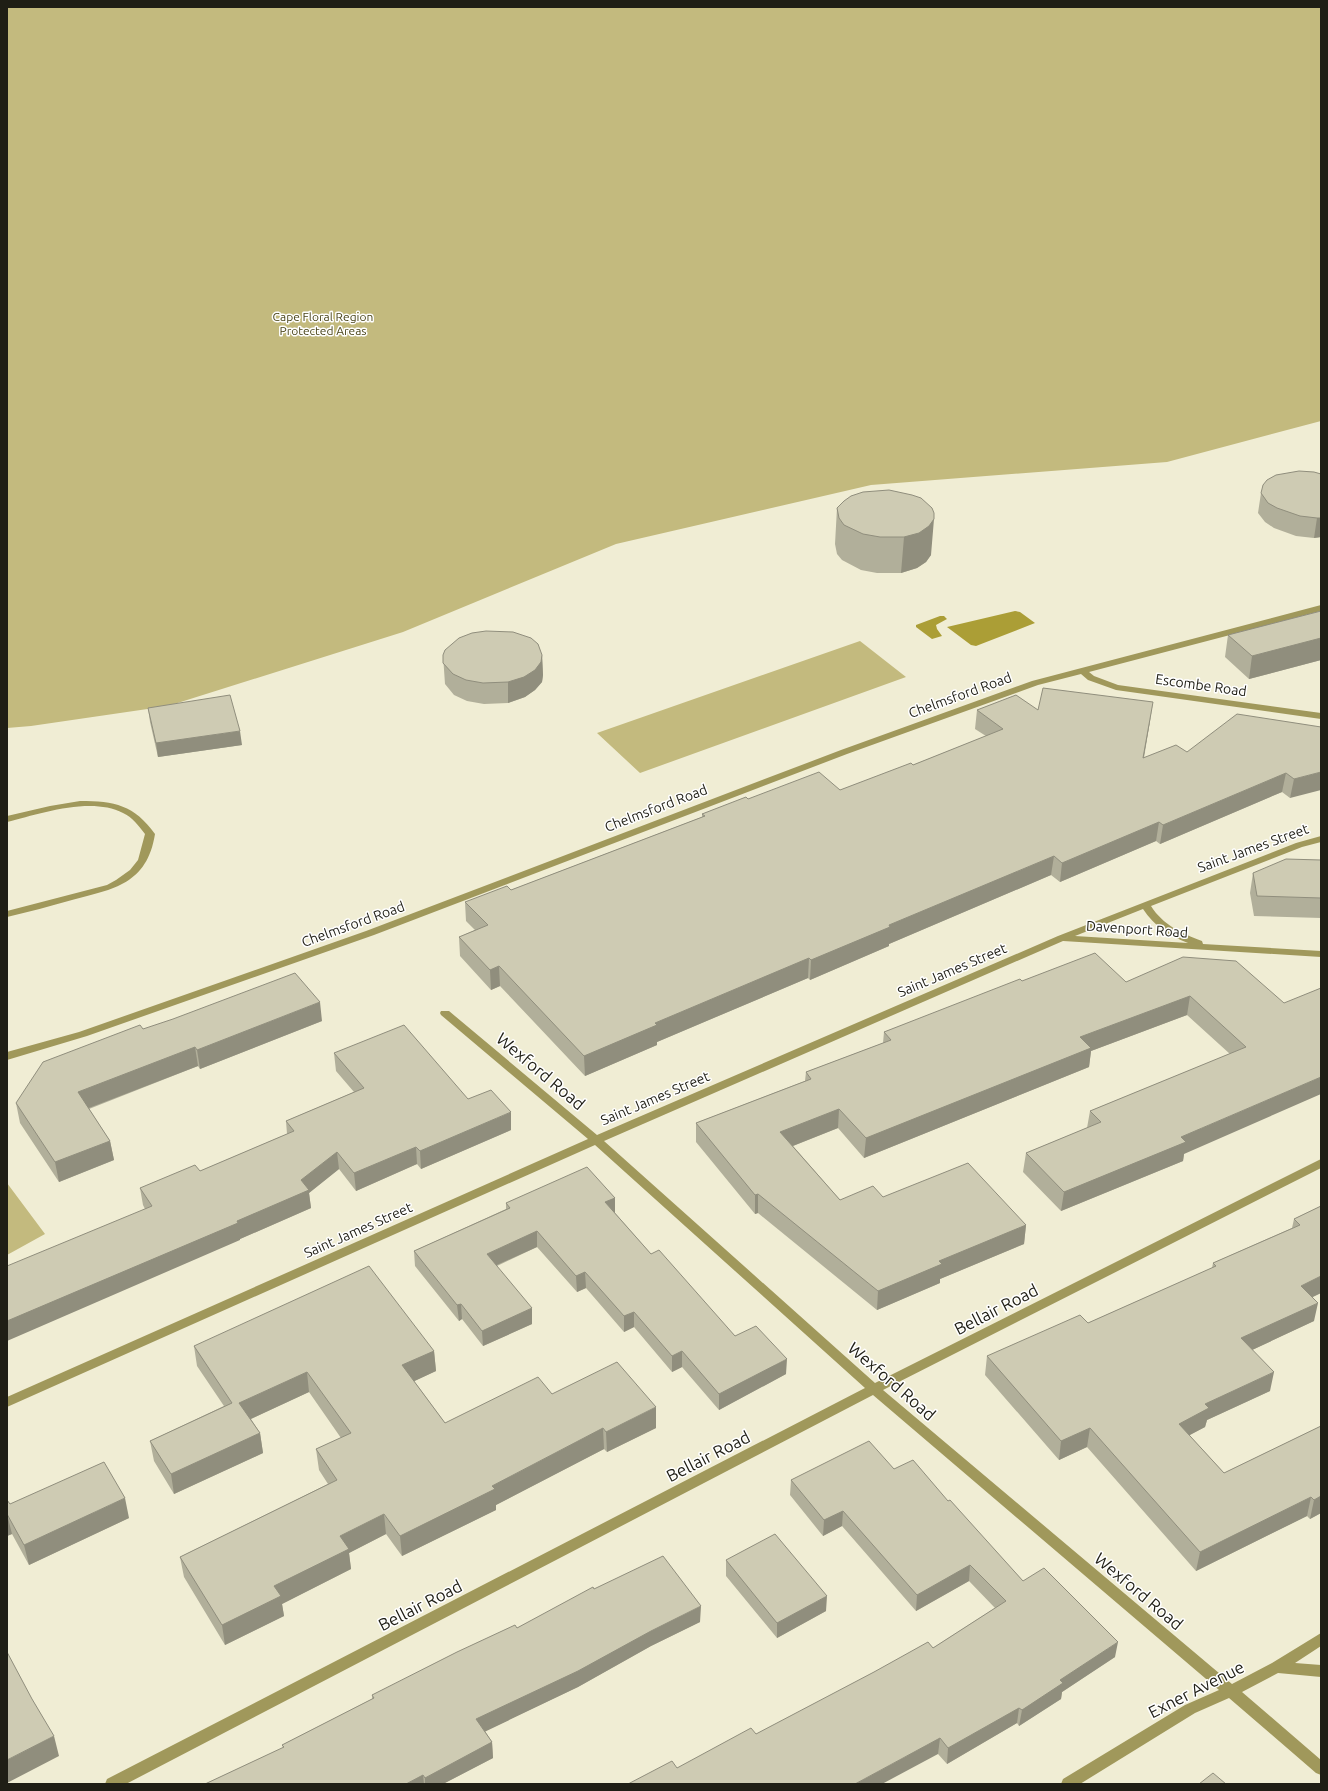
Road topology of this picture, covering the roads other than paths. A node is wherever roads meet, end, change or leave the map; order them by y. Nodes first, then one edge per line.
1 (1321, 608) edge
2 (1082, 670) junction
3 (1321, 716) edge
4 (7, 819) edge
5 (1321, 839) edge
6 (1146, 904) junction
7 (7, 914) edge
8 (1062, 938) junction
9 (1211, 947) junction
10 (1321, 954) edge
11 (445, 1013) dead end
12 (7, 1056) edge
13 (596, 1140) junction
14 (1321, 1163) edge
15 (874, 1389) junction
16 (7, 1402) edge
17 (1321, 1639) edge
18 (1277, 1667) junction
19 (1321, 1671) edge
20 (1231, 1691) junction
21 (1321, 1769) edge
22 (112, 1784) edge
23 (1068, 1784) edge

1 - 2 street, Chelmsford Road
2 - 3 street, Escombe Road
2 - 12 street, Chelmsford Road
4 - 7 street
5 - 6 street, Saint James Street
6 - 8 street, Saint James Street
6 - 9 street, Davenport Road
8 - 9 street, Davenport Road
8 - 13 street, Saint James Street
9 - 10 street, Davenport Road
11 - 13 street, Wexford Road
13 - 15 street, Wexford Road
13 - 16 street, Saint James Street
14 - 15 street, Bellair Road
15 - 20 street, Wexford Road
15 - 22 street, Bellair Road
17 - 18 street, Exner Avenue
18 - 19 street
18 - 20 street, Exner Avenue
20 - 21 street, Wexford Road
20 - 23 street, Exner Avenue

